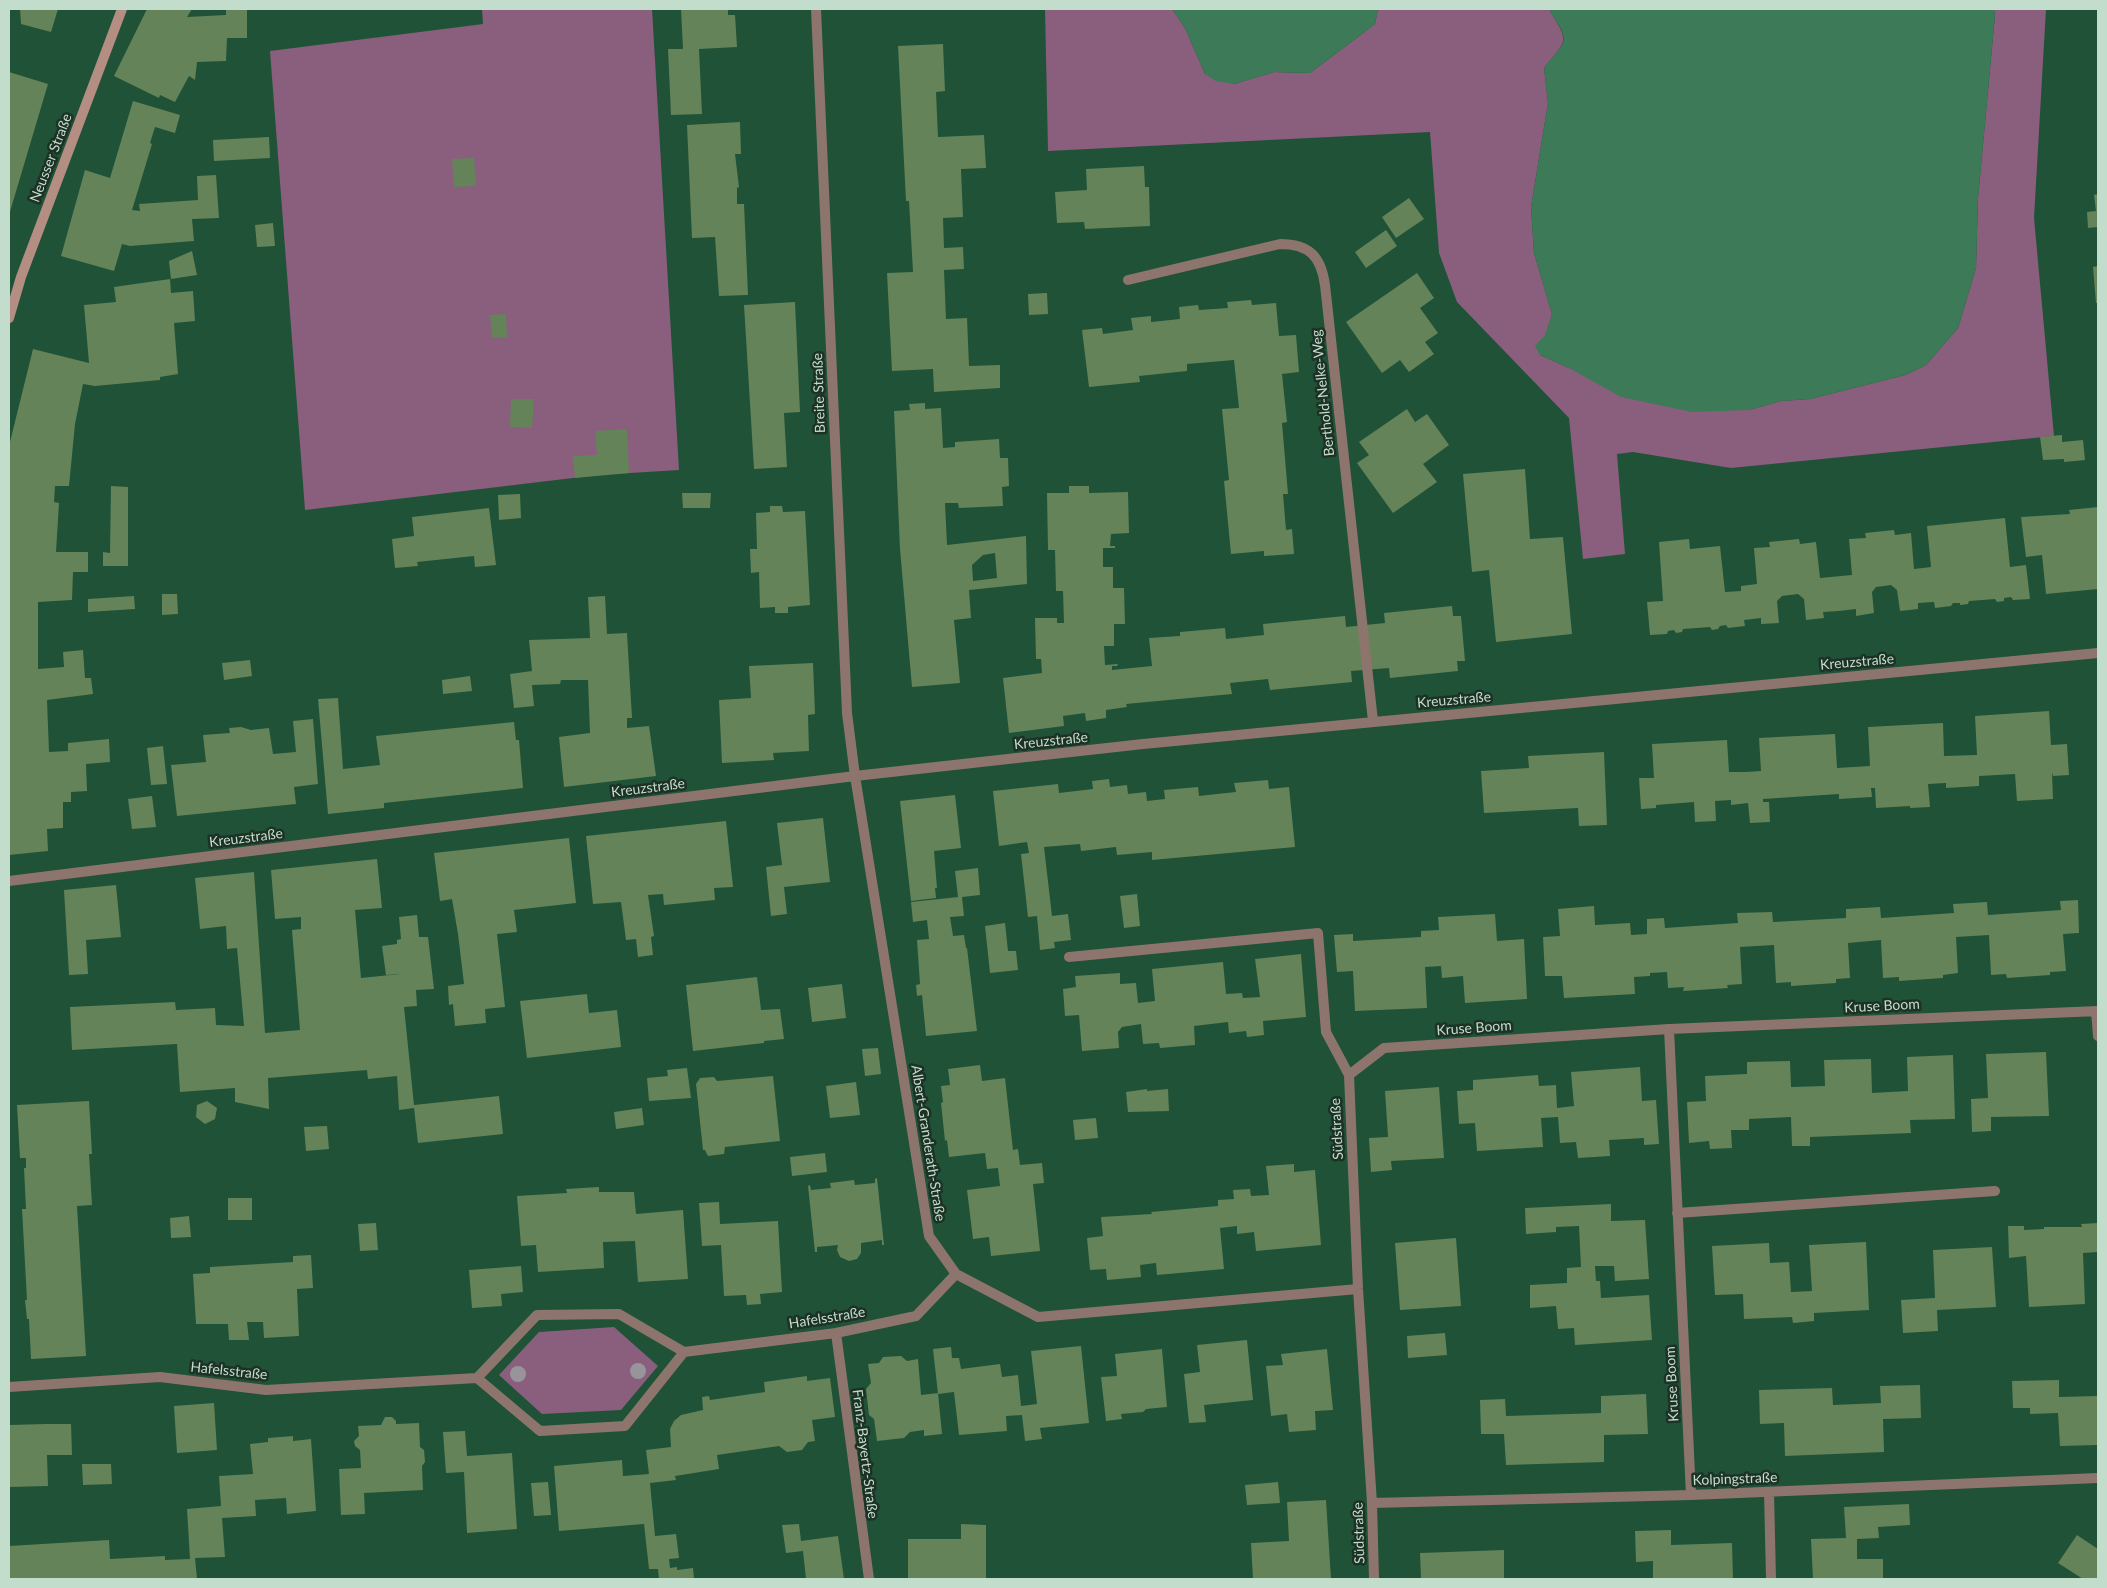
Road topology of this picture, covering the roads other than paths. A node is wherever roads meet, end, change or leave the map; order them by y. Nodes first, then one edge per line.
1 (122, 9) edge
2 (816, 9) edge
3 (1128, 280) dead end
4 (9, 318) edge
5 (2098, 653) edge
6 (1372, 721) junction
7 (855, 776) junction
8 (9, 880) edge
9 (1069, 957) dead end
10 (2097, 1011) edge
11 (1670, 1030) junction
12 (2098, 1036) edge
13 (1349, 1075) junction
14 (1994, 1191) dead end
15 (1677, 1213) junction
16 (956, 1274) junction
17 (1358, 1289) junction
18 (836, 1333) junction
19 (684, 1352) junction
20 (477, 1378) junction
21 (9, 1387) edge
22 (2098, 1478) edge
23 (1769, 1492) junction
24 (1691, 1495) junction
25 (1372, 1503) junction
26 (869, 1579) edge
27 (1374, 1579) edge
28 (1771, 1579) edge

1 - 4 street, Neusser Straße
2 - 7 street, Breite Straße
3 - 6 street, Berthold-Nelke-Weg
5 - 6 street, Kreuzstraße
6 - 7 street, Kreuzstraße
7 - 8 street, Kreuzstraße
7 - 16 street, Albert-Granderath-Straße
9 - 13 street, Südstraße
10 - 11 street, Kruse Boom
10 - 12 street, Kruse Boom
11 - 13 street, Kruse Boom
11 - 15 street, Kruse Boom
13 - 17 street, Südstraße
14 - 15 street
15 - 24 street, Kruse Boom
16 - 17 street, Albert-Granderath-Straße
16 - 18 street, Hafelsstraße
17 - 25 street, Südstraße
18 - 19 street, Hafelsstraße
18 - 26 street, Franz-Bayertz-Straße
19 - 20 street
19 - 20 street
20 - 21 street, Hafelsstraße
22 - 23 street, Kolpingstraße
23 - 24 street, Kolpingstraße
23 - 28 street
24 - 25 street, Kolpingstraße
25 - 27 street, Südstraße

